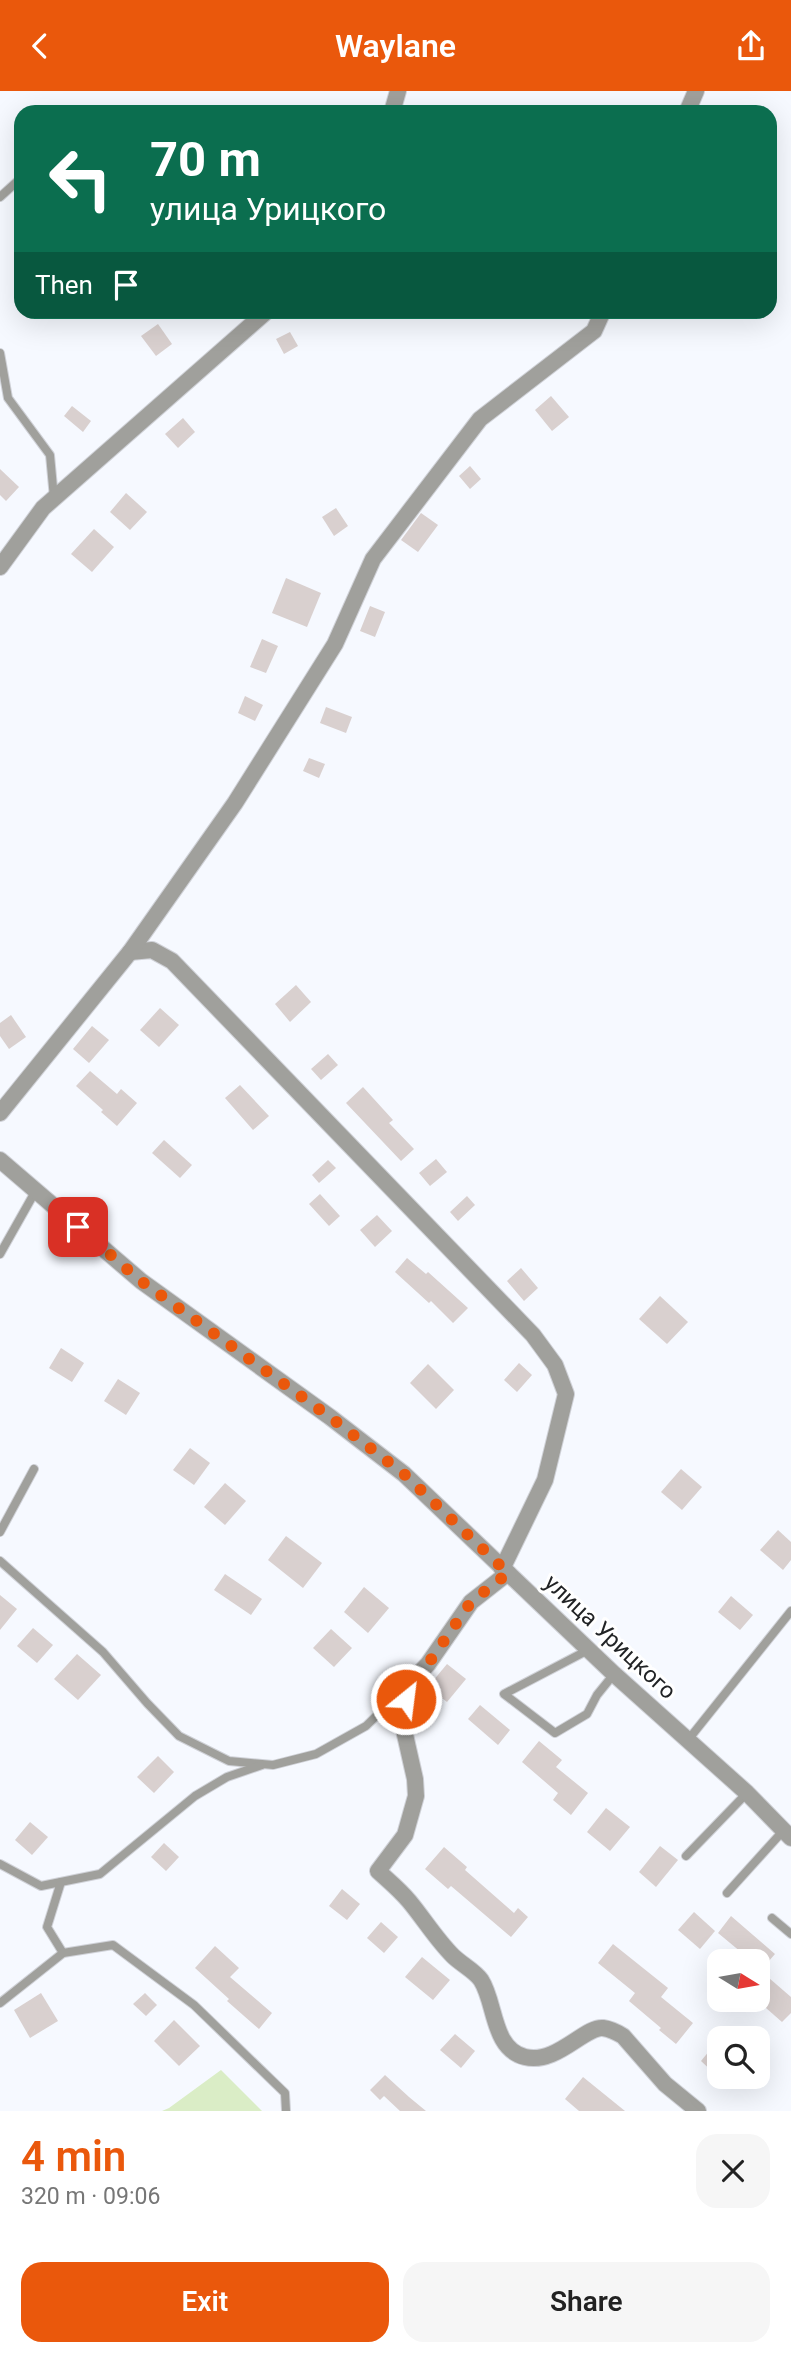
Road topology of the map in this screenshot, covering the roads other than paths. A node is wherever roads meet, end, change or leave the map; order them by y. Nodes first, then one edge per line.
1 (14, 184) edge
2 (0, 197) edge
3 (258, 319) edge
4 (599, 319) edge
5 (0, 353) edge
6 (54, 498) junction
7 (0, 567) edge
8 (130, 952) junction
9 (0, 1113) edge
10 (0, 1160) edge
11 (35, 1192) junction
12 (0, 1254) edge
13 (34, 1469) dead end
14 (0, 1532) edge
15 (0, 1561) edge
16 (505, 1571) junction
17 (791, 1611) edge
18 (590, 1649) junction
19 (614, 1674) junction
20 (412, 1681) junction
21 (688, 1740) junction
22 (265, 1764) junction
23 (747, 1793) junction
24 (787, 1835) edge
25 (686, 1856) dead end
26 (0, 1864) edge
27 (61, 1882) junction
28 (727, 1893) dead end
29 (772, 1918) dead end
30 (791, 1934) edge
31 (62, 1953) junction
32 (0, 2003) edge
33 (286, 2111) edge
34 (698, 2111) edge

1 - 2 lane
3 - 6 street
4 - 8 street
5 - 6 lane
6 - 7 street
8 - 9 street
8 - 16 street
10 - 11 street, улица Урицкого
11 - 12 lane
11 - 16 street, улица Урицкого
13 - 14 lane
15 - 22 lane
16 - 18 street, улица Урицкого
16 - 20 street
17 - 21 lane
18 - 19 street, улица Урицкого
18 - 19 lane
19 - 21 street, улица Урицкого
20 - 22 lane
20 - 34 street
21 - 23 street, улица Урицкого
22 - 27 lane
23 - 24 street, улица Урицкого
23 - 25 lane
24 - 28 lane
26 - 27 lane
27 - 31 lane
29 - 30 lane
31 - 32 lane
31 - 33 lane

